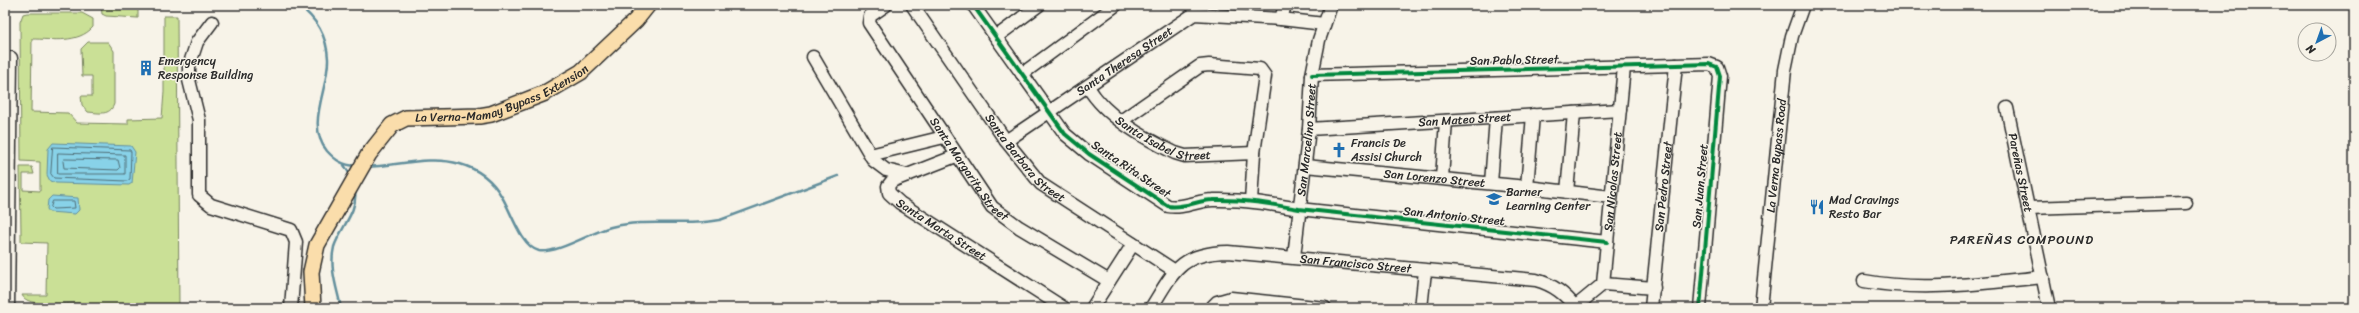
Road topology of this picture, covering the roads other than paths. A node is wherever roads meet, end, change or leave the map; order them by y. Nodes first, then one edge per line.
1 (648, 5) edge
2 (886, 5) edge
3 (912, 5) edge
4 (973, 5) edge
5 (1039, 5) edge
6 (1116, 5) edge
7 (1285, 5) edge
8 (1331, 5) edge
9 (1803, 5) edge
10 (1280, 19) junction
11 (212, 22) dead end
12 (1324, 24) junction
13 (996, 37) junction
14 (812, 57) dead end
15 (11, 58) dead end
16 (1676, 65) junction
17 (1624, 67) junction
18 (1717, 67) joint
19 (1022, 74) junction
20 (1312, 75) junction
21 (1088, 87) junction
22 (2007, 108) dead end
23 (1620, 110) junction
24 (1049, 111) junction
25 (1574, 113) junction
26 (1533, 115) junction
27 (1496, 118) junction
28 (1121, 121) junction
29 (1446, 121) junction
30 (1309, 129) junction
31 (944, 137) junction
32 (1006, 141) junction
33 (1254, 153) junction
34 (870, 155) junction
35 (956, 156) junction
36 (1305, 166) junction
37 (907, 175) junction
38 (1442, 178) junction
39 (1492, 183) junction
40 (1527, 187) junction
41 (1567, 192) junction
42 (1611, 197) junction
43 (1251, 201) junction
44 (2186, 204) dead end
45 (2028, 208) junction
46 (1299, 209) junction
47 (1607, 242) junction
48 (1133, 244) junction
49 (1294, 257) junction
50 (1175, 271) junction
51 (1425, 271) junction
52 (2043, 277) junction
53 (1109, 281) junction
54 (1864, 281) dead end
55 (1603, 284) junction
56 (1654, 288) junction
57 (1576, 307) edge
58 (8, 308) edge
59 (291, 308) edge
60 (313, 308) edge
61 (1064, 308) edge
62 (1092, 308) edge
63 (1151, 308) edge
64 (1211, 308) edge
65 (1325, 308) edge
66 (1421, 308) edge
67 (1651, 308) edge
68 (1700, 308) edge
69 (1761, 308) edge
70 (2048, 308) edge

1 - 60 main road, La Verna-Mamay Bypass Extension
2 - 31 street, Santa Margarita Street
3 - 32 street, Santa Barbara Street
4 - 13 street, Santa Rita Street
5 - 13 street
6 - 19 street
7 - 10 street
8 - 12 street, San Marcelino Street
9 - 69 street, La Verna Bypass Road
10 - 12 street, Santa Theresa Street
10 - 21 street, Santa Theresa Street
11 - 59 street
12 - 20 street, San Marcelino Street
13 - 19 street, Santa Rita Street
14 - 34 street
15 - 58 street
16 - 17 street, San Pablo Street
16 - 18 street, San Pablo Street
16 - 56 street, San Pedro Street
17 - 20 street, San Pablo Street
17 - 23 street, San Nicolas Street
18 - 68 street, San Juan Street
19 - 24 street, Santa Rita Street
20 - 30 street, San Marcelino Street
21 - 24 street, Santa Theresa Street
21 - 28 street, Santa Isabel Street
22 - 45 street, Pareñas Street
23 - 25 street, San Mateo Street
23 - 42 street, San Nicolas Street
24 - 32 street, Santa Theresa Street
24 - 43 street, Santa Rita Street
25 - 26 street, San Mateo Street
25 - 41 street
26 - 27 street, San Mateo Street
26 - 40 street
27 - 29 street, San Mateo Street
27 - 39 street
28 - 33 street, Santa Isabel Street
28 - 33 street
29 - 30 street, San Mateo Street
29 - 38 street
30 - 36 street, San Marcelino Street
31 - 34 street
31 - 35 street, Santa Margarita Street
32 - 48 street, Santa Barbara Street
33 - 43 street
34 - 37 street
35 - 37 street, Santa Marta Street
35 - 53 street, Santa Margarita Street
36 - 38 street, San Lorenzo Street
36 - 46 street, San Marcelino Street
37 - 61 street, Santa Marta Street
38 - 39 street, San Lorenzo Street
39 - 40 street, San Lorenzo Street
40 - 41 street, San Lorenzo Street
41 - 42 street, San Lorenzo Street
42 - 47 street, San Nicolas Street
43 - 46 street, Santa Rita Street
44 - 45 street
45 - 52 street, Pareñas Street
46 - 47 street, San Antonio Street
46 - 49 street, San Marcelino Street
47 - 55 street, San Nicolas Street
48 - 50 street, Santa Barbara Street
48 - 53 street
49 - 50 street, San Francisco Street
49 - 51 street, San Francisco Street
50 - 63 street, San Francisco Street
51 - 57 street, San Francisco Street
51 - 66 street
52 - 54 street
52 - 70 street, Pareñas Street
53 - 62 street
55 - 56 street
55 - 57 street
56 - 67 street, San Pedro Street
64 - 65 street

